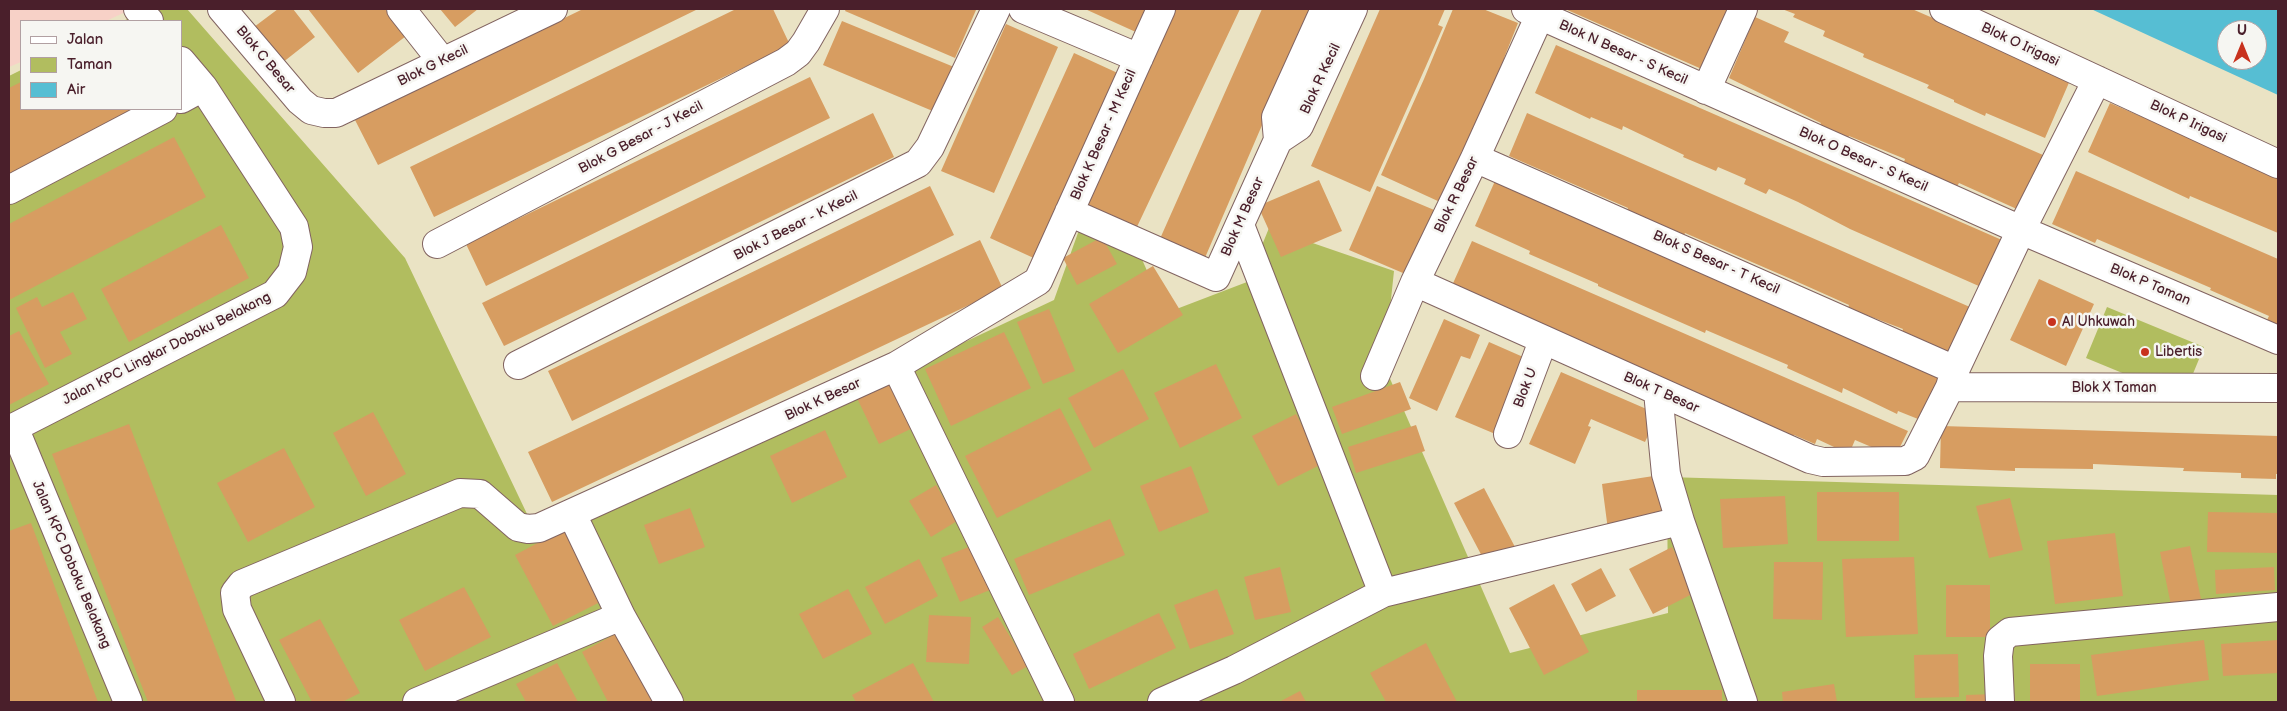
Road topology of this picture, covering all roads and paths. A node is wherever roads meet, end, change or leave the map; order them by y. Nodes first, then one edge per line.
1 (138, 9) edge
2 (222, 9) edge
3 (401, 9) edge
4 (553, 9) edge
5 (825, 9) edge
6 (996, 9) edge
7 (1023, 9) edge
8 (1161, 9) edge
9 (1325, 9) edge
10 (1353, 9) edge
11 (1743, 9) edge
12 (1944, 9) edge
13 (1533, 12) edge
14 (148, 20) edge
15 (1139, 58) junction
16 (442, 61) junction
17 (182, 64) edge
18 (2097, 80) junction
19 (1706, 90) junction
20 (192, 93) edge
21 (161, 110) edge
22 (311, 110) joint
23 (1278, 140) junction
24 (1475, 158) junction
25 (2278, 164) edge
26 (9, 190) edge
27 (1069, 212) junction
28 (1240, 224) junction
29 (2021, 230) junction
30 (437, 244) dead end
31 (1415, 282) junction
32 (2278, 340) edge
33 (1543, 341) junction
34 (518, 365) dead end
35 (896, 366) junction
36 (1376, 376) dead end
37 (1953, 379) junction
38 (2278, 388) edge
39 (1658, 392) junction
40 (11, 429) edge
41 (1508, 434) dead end
42 (572, 514) junction
43 (1680, 520) junction
44 (1383, 593) junction
45 (2278, 607) edge
46 (621, 616) junction
47 (128, 702) edge
48 (281, 702) edge
49 (418, 702) edge
50 (669, 702) edge
51 (1060, 702) edge
52 (1162, 702) edge
53 (1743, 702) edge
54 (2000, 702) edge

1 - 14 street
2 - 22 street, Blok C Besar
3 - 16 street
4 - 16 street, Blok G Kecil
5 - 30 street, Blok G Besar - J Kecil
6 - 34 street, Blok J Besar - K Kecil
7 - 15 street
8 - 15 street, Blok K Besar - M Kecil
9 - 23 street, Blok M Besar
10 - 23 street, Blok R Kecil
11 - 19 street
12 - 18 street, Blok O Irigasi
13 - 19 street, Blok N Besar - S Kecil
13 - 24 street, Blok R Besar
15 - 27 street, Blok K Besar - M Kecil
16 - 22 street, Blok G Kecil
17 - 20 street, Jalan KPC Lingkar Doboku Belakang
18 - 25 street, Blok P Irigasi
18 - 29 street
19 - 29 street, Blok O Besar - S Kecil
20 - 40 street, Jalan KPC Lingkar Doboku Belakang
21 - 26 street
23 - 28 street, Blok M Besar
24 - 31 street, Blok R Besar
24 - 37 street, Blok S Besar - T Kecil
27 - 28 street, Blok M Besar
27 - 35 street, Blok K Besar
28 - 44 street
29 - 32 street, Blok P Taman
29 - 37 street
31 - 33 street, Blok T Besar
31 - 36 street, Blok R Besar
33 - 39 street, Blok T Besar
33 - 41 street, Blok U
35 - 42 street, Blok K Besar
35 - 51 street
37 - 38 street, Blok X Taman
37 - 39 street, Blok T Besar
39 - 43 street
40 - 47 street, Jalan KPC Doboku Belakang
42 - 46 street
42 - 48 street, Blok K Besar
43 - 44 street
43 - 53 street
44 - 52 street
45 - 54 street
46 - 49 street
46 - 50 street

